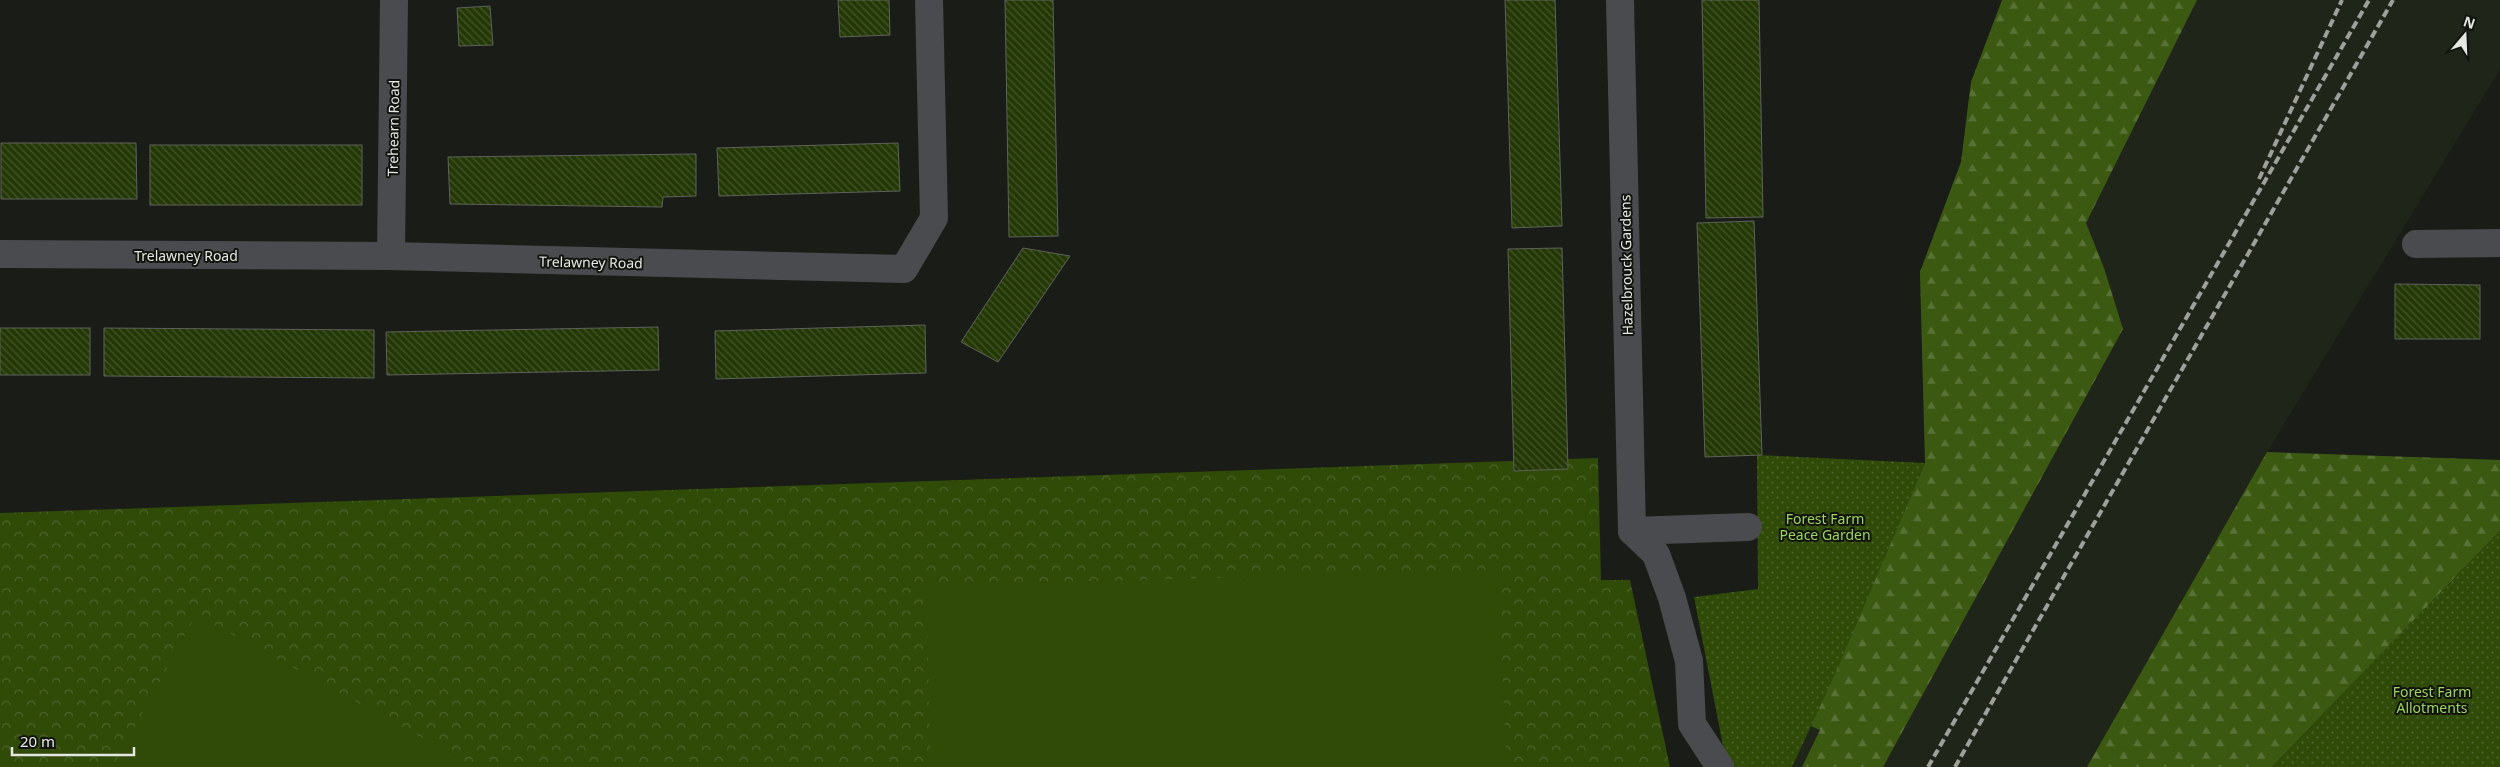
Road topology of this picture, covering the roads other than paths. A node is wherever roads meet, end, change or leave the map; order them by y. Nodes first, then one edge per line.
1 (394, 0) edge
2 (929, 0) edge
3 (1620, 0) edge
4 (2500, 243) edge
5 (2416, 244) dead end
6 (0, 254) edge
7 (391, 256) junction
8 (1748, 527) dead end
9 (1632, 531) junction
10 (1720, 767) edge

1 - 7 street, Trehearn Road
2 - 7 street, Trelawney Road
3 - 9 street, Hazelbrouck Gardens
4 - 5 street
6 - 7 street, Trelawney Road
8 - 9 street
9 - 10 street

